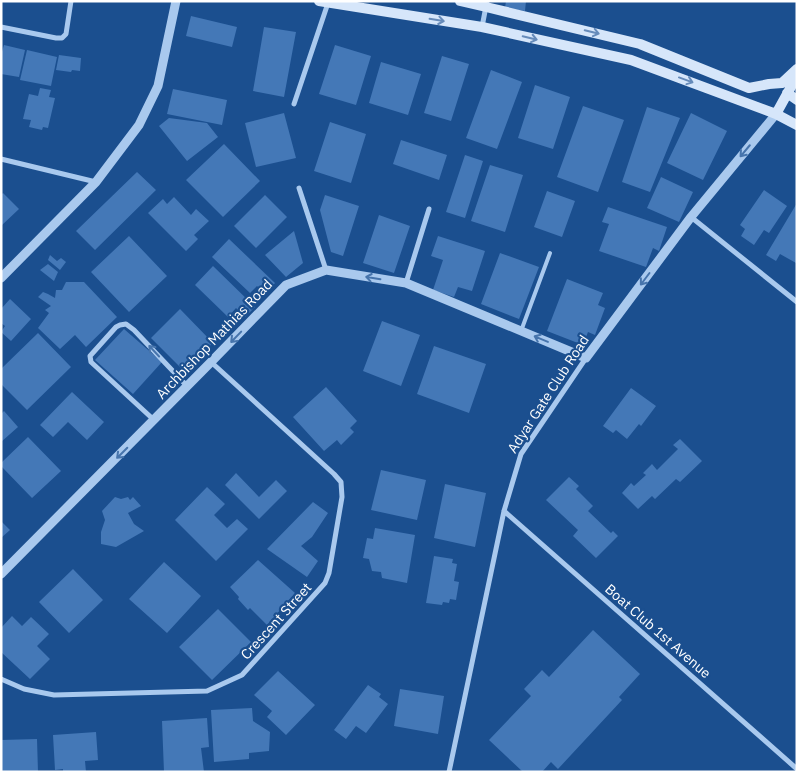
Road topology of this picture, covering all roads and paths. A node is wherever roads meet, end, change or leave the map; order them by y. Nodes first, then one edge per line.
1 (71, 1) edge
2 (176, 1) edge
3 (460, 1) edge
4 (324, 2) edge
5 (486, 4) edge
6 (1, 27) edge
7 (482, 27) junction
8 (797, 69) edge
9 (797, 76) edge
10 (787, 93) junction
11 (797, 100) edge
12 (294, 104) dead end
13 (776, 114) junction
14 (797, 125) edge
15 (1, 159) edge
16 (96, 182) junction
17 (299, 188) dead end
18 (429, 209) dead end
19 (691, 217) junction
20 (550, 253) dead end
21 (326, 270) junction
22 (1, 278) edge
23 (406, 283) junction
24 (797, 302) edge
25 (521, 331) junction
26 (586, 358) junction
27 (211, 362) junction
28 (188, 386) junction
29 (154, 420) junction
30 (504, 511) junction
31 (1, 574) edge
32 (1, 679) edge
33 (797, 769) edge
34 (450, 772) edge

1 - 6 street
2 - 16 street
3 - 5 main road
4 -> 7 main road
4 - 12 street
5 - 7 street
5 -> 8 main road
7 -> 13 main road
9 - 10 main road
10 - 11 main road
10 - 13 main road
13 - 14 main road
13 -> 19 street, Adyar Gate Club Road
15 - 16 street
16 - 22 street
17 - 21 street
18 - 23 street
19 - 24 street
19 -> 26 street, Adyar Gate Club Road
20 - 25 lane
23 -> 21 street, Archbishop Mathias Road
21 -> 27 street, Archbishop Mathias Road
23 - 25 street, Archbishop Mathias Road
26 -> 25 street, Archbishop Mathias Road
26 - 30 street, Adyar Gate Club Road
27 - 28 street, Archbishop Mathias Road
27 - 32 street, Crescent Street
28 - 29 street, Archbishop Mathias Road
28 -> 29 street
29 -> 31 street, Archbishop Mathias Road
30 - 33 street, Boat Club 1st Avenue
30 - 34 street, Adyar Gate Club Road

